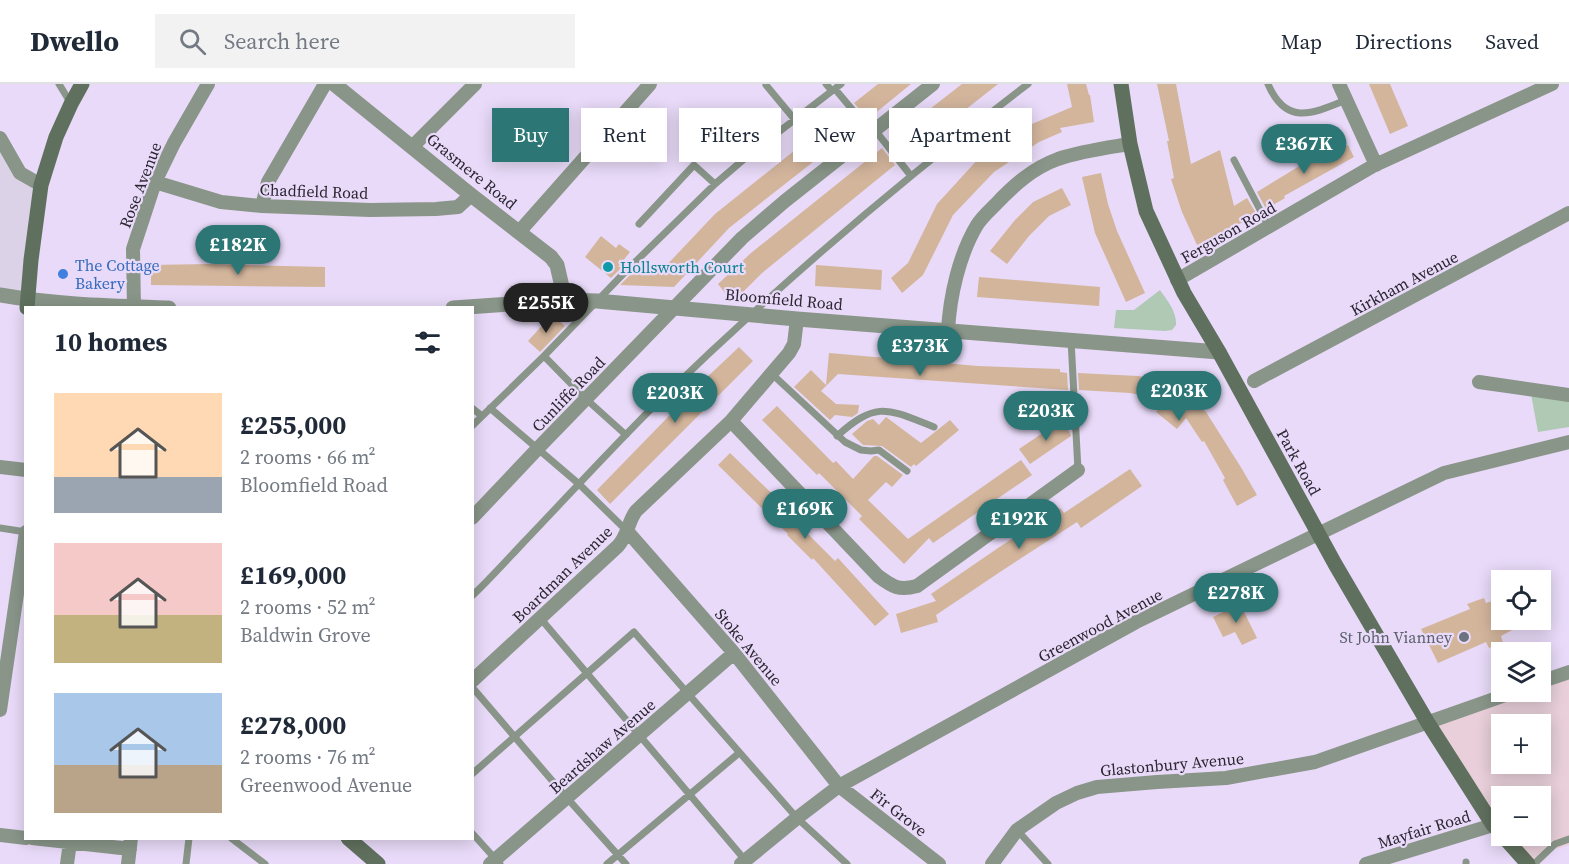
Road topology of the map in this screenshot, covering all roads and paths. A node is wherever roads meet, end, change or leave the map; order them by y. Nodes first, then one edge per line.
1 (59, 84) edge
2 (82, 84) edge
3 (208, 84) edge
4 (325, 84) edge
5 (334, 84) edge
6 (475, 84) edge
7 (650, 84) edge
8 (826, 84) edge
9 (841, 84) edge
10 (933, 84) edge
11 (1028, 84) edge
12 (1120, 84) edge
13 (1268, 84) edge
14 (1339, 84) edge
15 (1552, 84) edge
16 (766, 85) edge
17 (833, 90) junction
18 (1346, 100) junction
19 (71, 104) junction
20 (810, 108) edge
21 (851, 108) edge
22 (793, 118) edge
23 (793, 122) edge
24 (877, 130) edge
25 (781, 131) edge
26 (877, 136) edge
27 (0, 138) edge
28 (1130, 144) junction
29 (412, 147) junction
30 (1234, 160) dead end
31 (741, 162) edge
32 (834, 162) edge
33 (1376, 165) junction
34 (911, 176) junction
35 (155, 182) junction
36 (715, 184) junction
37 (41, 185) junction
38 (471, 195) junction
39 (262, 206) junction
40 (1569, 213) edge
41 (639, 224) dead end
42 (1269, 227) junction
43 (519, 231) junction
44 (1177, 280) junction
45 (0, 296) edge
46 (565, 300) junction
47 (597, 301) junction
48 (27, 304) edge
49 (110, 306) edge
50 (134, 306) edge
51 (474, 306) edge
52 (675, 308) junction
53 (751, 314) junction
54 (796, 319) junction
55 (948, 330) junction
56 (1071, 340) junction
57 (1219, 352) junction
58 (544, 356) junction
59 (772, 374) junction
60 (1254, 381) dead end
61 (1479, 382) dead end
62 (1569, 395) edge
63 (586, 399) junction
64 (490, 408) junction
65 (474, 410) edge
66 (482, 416) junction
67 (731, 421) junction
68 (474, 424) edge
69 (934, 427) dead end
70 (626, 435) junction
71 (837, 436) junction
72 (1569, 442) edge
73 (537, 449) junction
74 (0, 467) edge
75 (24, 470) edge
76 (1078, 470) joint
77 (907, 471) dead end
78 (579, 484) junction
79 (474, 516) edge
80 (0, 528) edge
81 (628, 532) junction
82 (1318, 534) junction
83 (24, 536) edge
84 (24, 543) edge
85 (474, 594) edge
86 (541, 619) junction
87 (734, 653) junction
88 (1569, 672) edge
89 (587, 673) junction
90 (1551, 678) edge
91 (474, 679) edge
92 (474, 689) edge
93 (687, 694) junction
94 (1491, 700) edge
95 (0, 710) edge
96 (1428, 723) junction
97 (639, 735) junction
98 (515, 737) junction
99 (739, 753) junction
100 (474, 772) edge
101 (839, 786) junction
102 (689, 794) junction
103 (567, 798) junction
104 (797, 818) junction
105 (1491, 819) edge
106 (1017, 830) junction
107 (1491, 833) edge
108 (0, 835) edge
109 (474, 836) edge
110 (24, 838) edge
111 (1569, 839) edge
112 (70, 840) edge
113 (189, 840) edge
114 (234, 840) edge
115 (350, 840) edge
116 (130, 844) edge
117 (1512, 846) edge
118 (617, 855) junction
119 (495, 862) edge
120 (743, 862) edge
121 (67, 864) edge
122 (128, 864) edge
123 (186, 864) edge
124 (265, 864) edge
125 (378, 864) edge
126 (607, 864) edge
127 (626, 864) edge
128 (847, 864) edge
129 (939, 864) edge
130 (992, 864) edge
131 (1048, 864) edge
132 (1366, 864) edge
133 (1528, 864) edge
134 (1533, 864) edge

1 - 19 lane
2 - 19 main road
3 - 35 street, Rose Avenue
4 - 39 street
5 - 29 street, Grasmere Road
6 - 29 street
7 - 43 street
8 - 17 lane
9 - 17 lane
10 - 24 street, Cunliffe Road
11 - 34 lane
12 - 28 main road, Park Road
13 - 18 lane
14 - 18 street
15 - 33 street, Ferguson Road
16 - 22 lane
17 - 20 lane
17 - 21 lane
18 - 33 street
19 - 37 main road
23 - 25 lane
26 - 34 lane
27 - 37 street
28 - 44 main road, Park Road
28 - 55 street
29 - 38 street, Grasmere Road
30 - 42 lane
31 - 36 lane
32 - 52 street, Cunliffe Road
33 - 42 street, Ferguson Road
34 - 53 lane
35 - 39 street, Chadfield Road
35 - 50 street, Rose Avenue
36 - 41 lane
36 - 47 lane
37 - 48 main road
38 - 39 street, Chadfield Road
38 - 43 street, Grasmere Road
40 - 60 street, Kirkham Avenue
42 - 44 street, Ferguson Road
43 - 46 street, Grasmere Road
44 - 57 main road, Park Road
45 - 48 street
46 - 47 street, Bloomfield Road
46 - 51 street, Bloomfield Road
47 - 52 street, Bloomfield Road
47 - 58 lane
48 - 49 street
52 - 53 street, Bloomfield Road
52 - 63 street, Cunliffe Road
53 - 54 street, Bloomfield Road
53 - 70 lane
54 - 55 street, Bloomfield Road
54 - 59 street, Boardman Avenue
55 - 56 street, Bloomfield Road
56 - 57 street, Bloomfield Road
56 - 76 lane
57 - 82 main road, Park Road
58 - 63 lane
58 - 64 lane
59 - 67 street, Boardman Avenue
59 - 71 lane
61 - 62 street
63 - 70 lane
63 - 73 street, Cunliffe Road
64 - 66 lane
64 - 73 lane
65 - 66 lane
66 - 68 lane
67 - 76 street
67 - 81 street, Boardman Avenue
69 - 71 lane
70 - 78 lane
71 - 77 lane
72 - 82 street, Greenwood Avenue
73 - 78 lane
73 - 79 street, Cunliffe Road
74 - 75 street
78 - 81 lane
78 - 85 lane
80 - 83 lane
81 - 86 street, Boardman Avenue
81 - 87 street, Stoke Avenue
82 - 96 main road, Park Road
82 - 101 street, Greenwood Avenue
84 - 95 street
86 - 89 lane
86 - 91 street, Boardman Avenue
87 - 93 street, Beardshaw Avenue
87 - 101 street, Stoke Avenue
88 - 90 street
89 - 93 lane
89 - 97 lane
89 - 98 lane
92 - 98 lane
93 - 97 street, Beardshaw Avenue
93 - 99 lane
94 - 96 street, Glastonbury Avenue
96 - 105 main road, Park Road
96 - 106 street, Glastonbury Avenue
97 - 102 lane
97 - 103 street, Beardshaw Avenue
98 - 100 lane
98 - 103 lane
99 - 102 lane
99 - 104 lane
101 - 104 street, Greenwood Avenue
101 - 129 street, Fir Grove
102 - 118 lane
102 - 120 lane
103 - 118 lane
103 - 119 street, Beardshaw Avenue
104 - 120 street, Greenwood Avenue
104 - 128 lane
106 - 130 street, Glastonbury Avenue
106 - 131 lane
107 - 132 street, Mayfair Road
108 - 110 street
109 - 119 lane
111 - 134 lane
112 - 116 street
112 - 121 street
113 - 123 lane
114 - 124 lane
115 - 125 main road
116 - 122 street
117 - 133 main road, Park Road
118 - 126 lane
118 - 127 lane

